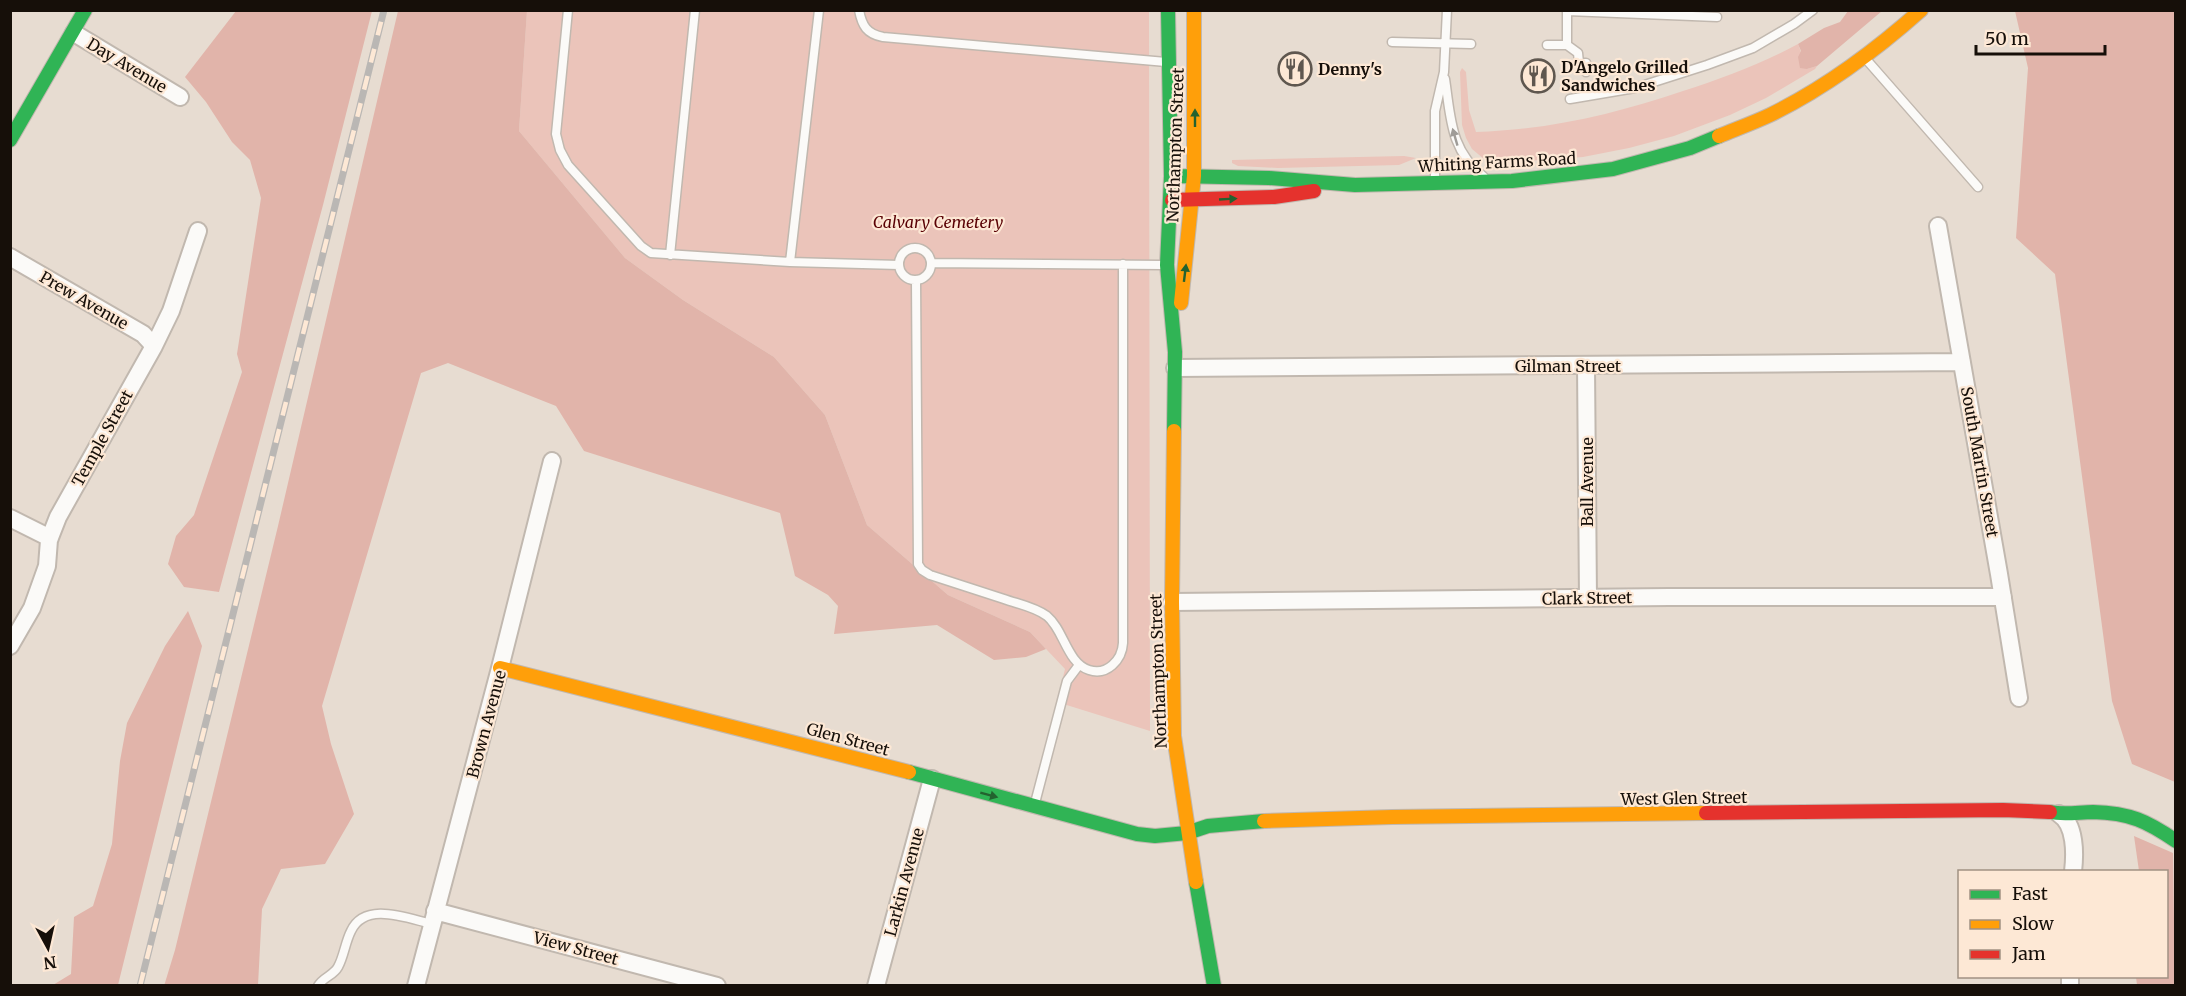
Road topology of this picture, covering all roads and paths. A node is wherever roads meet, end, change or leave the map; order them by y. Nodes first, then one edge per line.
1 (85, 10) edge
2 (568, 10) edge
3 (695, 10) edge
4 (819, 10) edge
5 (859, 10) edge
6 (1168, 10) edge
7 (1194, 10) edge
8 (1448, 10) edge
9 (1813, 10) edge
10 (1921, 10) edge
11 (1567, 11) edge
12 (1717, 17) dead end
13 (74, 33) junction
14 (1392, 42) dead end
15 (1446, 43) junction
16 (1471, 44) dead end
17 (1547, 45) dead end
18 (1567, 45) junction
19 (1865, 57) junction
20 (1170, 63) junction
21 (1444, 72) junction
22 (1586, 72) dead end
23 (180, 97) dead end
24 (1570, 99) dead end
25 (10, 140) edge
26 (1171, 176) junction
27 (1194, 176) junction
28 (1491, 182) junction
29 (1435, 183) junction
30 (1355, 184) junction
31 (1978, 188) dead end
32 (1170, 200) junction
33 (1193, 200) junction
34 (1938, 226) dead end
35 (198, 231) dead end
36 (670, 255) junction
37 (10, 257) edge
38 (790, 262) junction
39 (931, 263) junction
40 (1123, 264) junction
41 (899, 265) junction
42 (1167, 265) junction
43 (916, 280) junction
44 (154, 346) junction
45 (1175, 360) junction
46 (1962, 362) junction
47 (1586, 366) junction
48 (552, 461) dead end
49 (10, 518) edge
50 (50, 538) junction
51 (2003, 597) junction
52 (1588, 598) junction
53 (1172, 602) junction
54 (10, 646) edge
55 (1079, 665) junction
56 (501, 668) junction
57 (2019, 698) dead end
58 (932, 779) junction
59 (1034, 807) junction
60 (2059, 814) junction
61 (1186, 833) junction
62 (2175, 841) edge
63 (2073, 870) edge
64 (433, 918) junction
65 (318, 986) edge
66 (416, 986) edge
67 (717, 986) edge
68 (876, 986) edge
69 (1214, 986) edge

1 - 13 main road
2 - 36 lane
3 - 36 lane
4 - 38 lane
5 - 20 lane
6 - 20 main road, Northampton Street
27 -> 7 main road, Northampton Street
8 - 15 lane
9 - 24 lane
10 - 19 main road, Whiting Farms Road
11 - 12 lane
11 - 18 lane
13 - 23 street, Day Avenue
13 - 25 main road
14 - 15 lane
15 - 16 lane
15 - 21 lane
17 - 18 lane
18 - 22 lane
19 - 28 main road, Whiting Farms Road
19 - 31 lane
20 - 26 main road, Northampton Street
28 -> 21 lane
21 - 29 lane
26 - 27 main road, Whiting Farms Road
26 - 32 main road, Northampton Street
27 - 30 main road, Whiting Farms Road
27 - 33 main road, Northampton Street
28 - 29 main road, Whiting Farms Road
29 - 30 main road, Whiting Farms Road
33 -> 30 main road, Whiting Farms Road
32 - 33 main road, Whiting Farms Road
32 - 42 main road, Northampton Street
45 -> 33 main road, Northampton Street
34 - 46 street, South Martin Street
35 - 44 street, Temple Street
36 - 38 lane
37 - 44 street, Prew Avenue
38 - 41 lane
39 - 40 lane
39 - 41 lane
39 - 43 lane
40 - 42 lane
40 - 55 lane
41 - 43 lane
42 - 45 main road, Northampton Street
43 - 55 lane
44 - 50 street, Temple Street
45 - 47 street, Gilman Street
45 - 53 main road, Northampton Street
46 - 47 street, Gilman Street
46 - 51 street, South Martin Street
47 - 52 street, Ball Avenue
48 - 56 street, Brown Avenue
49 - 50 street
50 - 54 street, Temple Street
51 - 52 street, Clark Street
51 - 57 street, South Martin Street
52 - 53 street, Clark Street
53 - 61 main road, Northampton Street
55 - 59 lane
56 - 58 main road, Glen Street
56 - 64 street, Brown Avenue
58 -> 59 main road, Glen Street
58 - 68 street, Larkin Avenue
59 - 61 main road, Glen Street
60 - 61 main road, West Glen Street
60 - 62 main road, West Glen Street
60 - 63 street
61 - 69 main road, Northampton Street
64 - 65 lane
64 - 66 street, Brown Avenue
64 - 67 street, View Street

